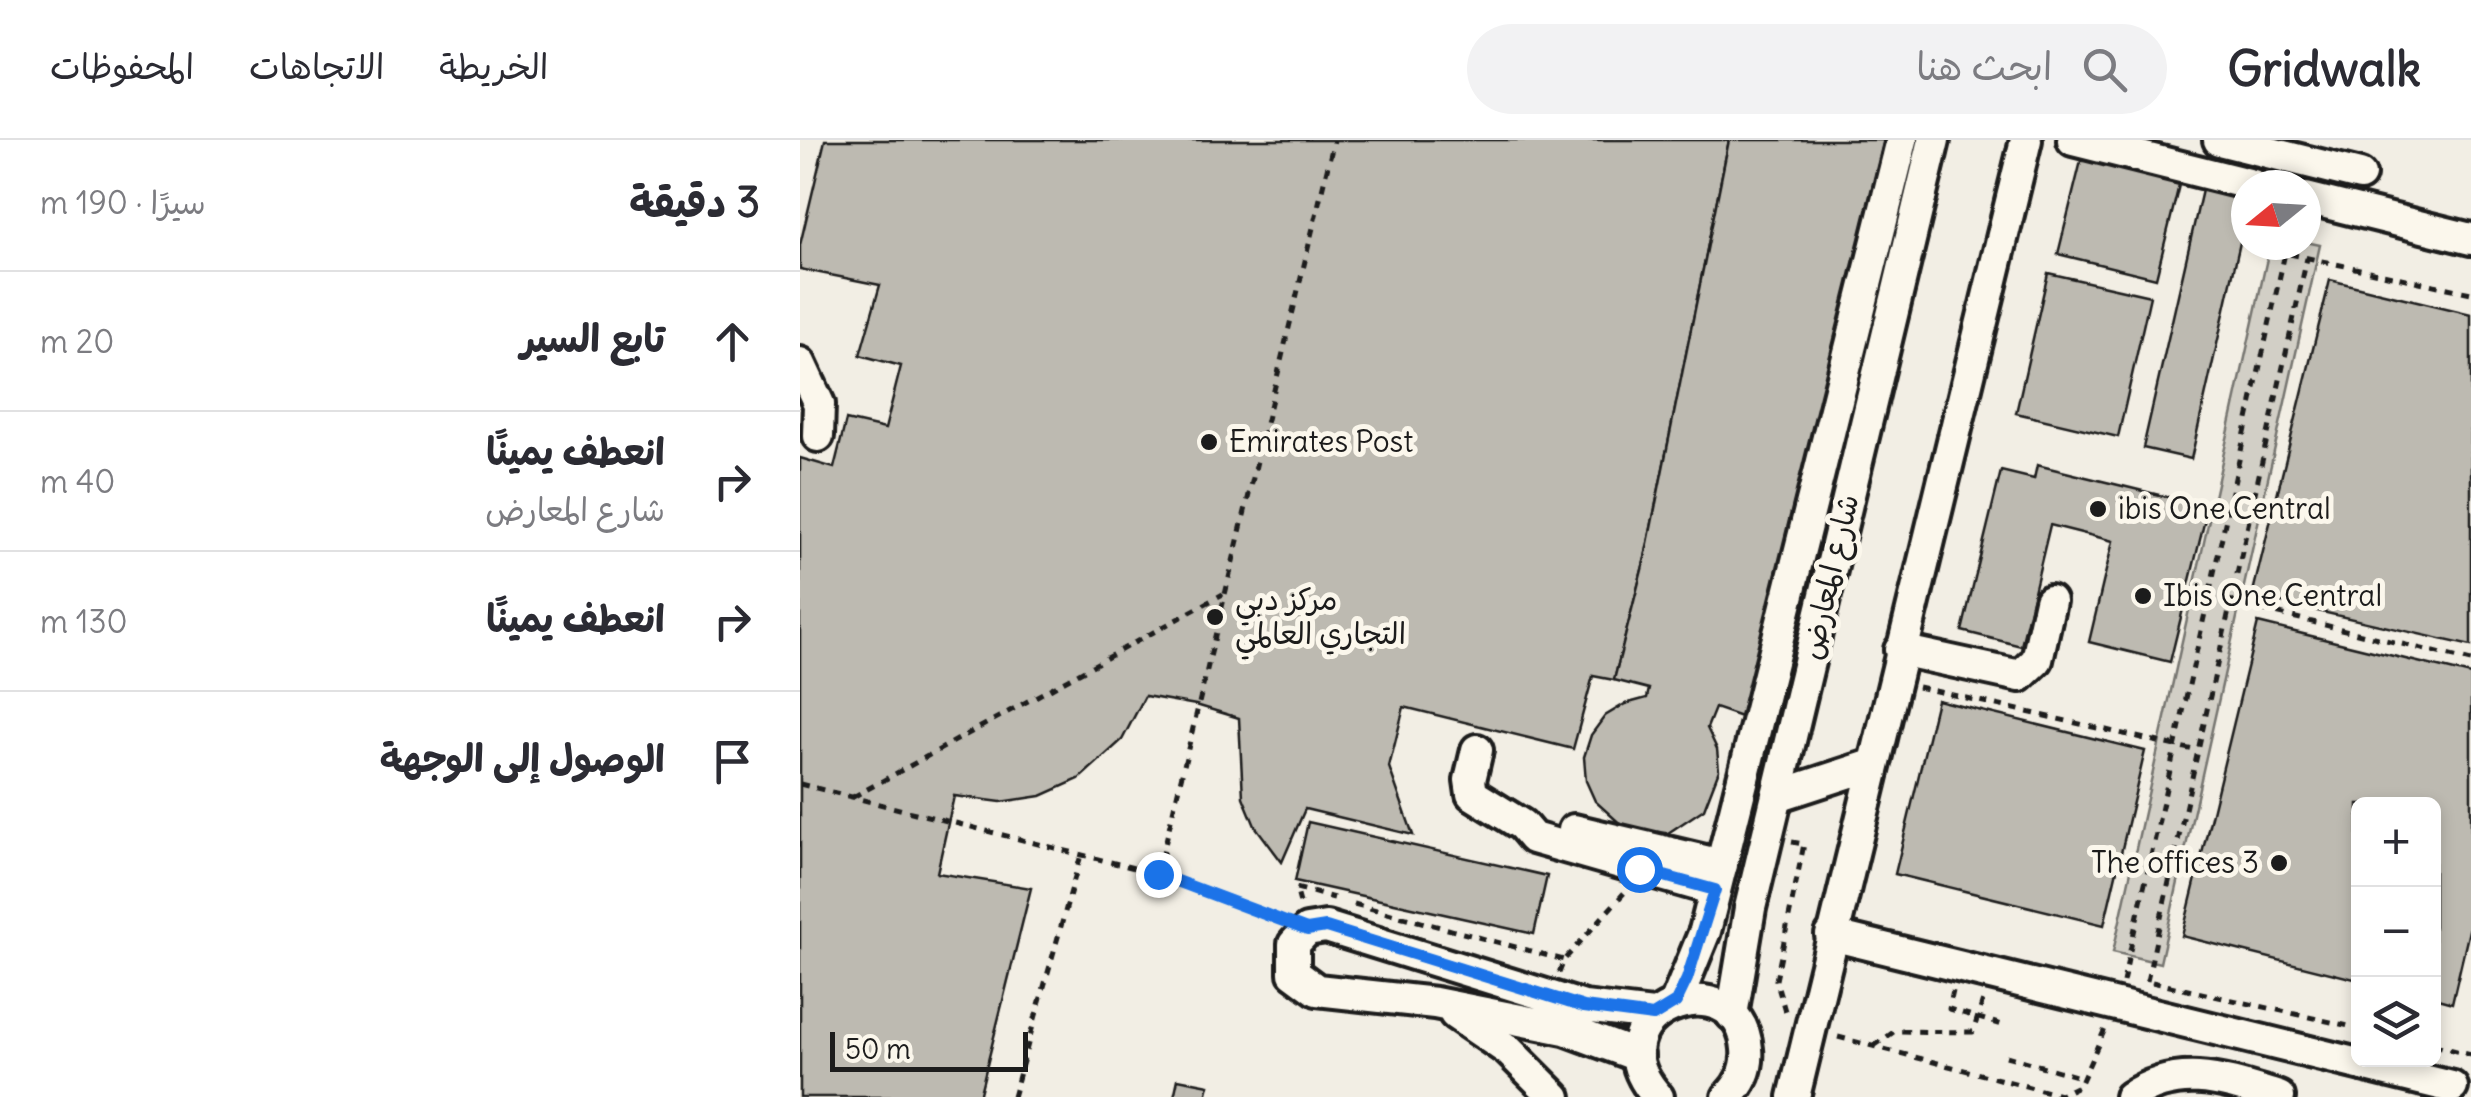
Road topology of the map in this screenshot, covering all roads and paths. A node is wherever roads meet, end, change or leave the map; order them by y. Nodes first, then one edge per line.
1 (1334, 140) edge
2 (1902, 140) edge
3 (1934, 140) edge
4 (2026, 140) edge
5 (2073, 140) edge
6 (2219, 140) edge
7 (2360, 175) dead end
8 (2231, 180) edge
9 (2321, 202) edge
10 (2471, 240) edge
11 (2283, 260) edge
12 (2307, 260) edge
13 (2316, 260) edge
14 (2471, 293) edge
15 (800, 363) edge
16 (818, 436) dead end
17 (1224, 594) junction
18 (2050, 601) dead end
19 (2231, 602) junction
20 (1900, 650) junction
21 (2471, 661) edge
22 (1892, 681) junction
23 (2176, 746) junction
24 (1477, 750) dead end
25 (2198, 751) junction
26 (1788, 752) junction
27 (1750, 754) junction
28 (1718, 757) dead end
29 (1872, 765) junction
30 (800, 784) edge
31 (1778, 796) junction
32 (852, 798) junction
33 (1768, 838) junction
34 (1081, 856) junction
35 (1158, 874) junction
36 (1718, 877) junction
37 (1636, 879) dead end
38 (1307, 930) junction
39 (1831, 934) junction
40 (1989, 976) junction
41 (1556, 979) dead end
42 (1954, 980) dead end
43 (2147, 981) dead end
44 (1435, 1003) junction
45 (2115, 1006) junction
46 (1664, 1008) junction
47 (1732, 1016) junction
48 (1980, 1018) junction
49 (2002, 1025) dead end
50 (1807, 1028) junction
51 (1874, 1046) junction
52 (2441, 1048) edge
53 (2471, 1055) edge
54 (1638, 1056) junction
55 (2006, 1056) dead end
56 (2083, 1078) junction
57 (2458, 1086) edge
58 (1737, 1093) edge
59 (1013, 1097) edge
60 (1554, 1097) edge
61 (1658, 1097) edge
62 (1794, 1097) edge
63 (2130, 1097) edge
64 (2280, 1097) edge

1 - 17 path
2 - 27 street, شارع المعارض
3 - 26 street, شارع المعارض
4 - 20 street
5 - 8 street
6 - 7 street
9 - 10 street
11 - 23 path
12 - 19 path
13 - 14 path
15 - 16 street
17 - 32 path
17 - 35 path
18 - 20 street
19 - 21 path
19 - 25 path
20 - 22 street
22 - 23 path
22 - 29 street
23 - 25 path
23 - 45 path
24 - 36 street
25 - 43 path
26 - 27 street
26 - 31 street, شارع المعارض
27 - 28 street
27 - 36 street, شارع المعارض
29 - 31 street
29 - 39 street
30 - 32 path
31 - 33 street, شارع المعارض
32 - 34 path
33 - 47 street, شارع المعارض
33 - 50 path
34 - 35 path
34 - 59 path
35 - 38 path
36 - 46 street, شارع المعارض
37 - 41 path
38 - 44 street
38 - 46 street
39 - 40 street
39 - 50 street
40 - 45 street
40 - 48 path
42 - 48 path
44 - 54 street
44 - 60 street
45 - 56 path
45 - 57 street
46 - 47 street
46 - 54 street, شارع المعارض
47 - 58 street
48 - 49 path
48 - 51 path
50 - 51 path
50 - 62 street
51 - 56 path
52 - 53 path
54 - 61 street
55 - 56 path
63 - 64 street

